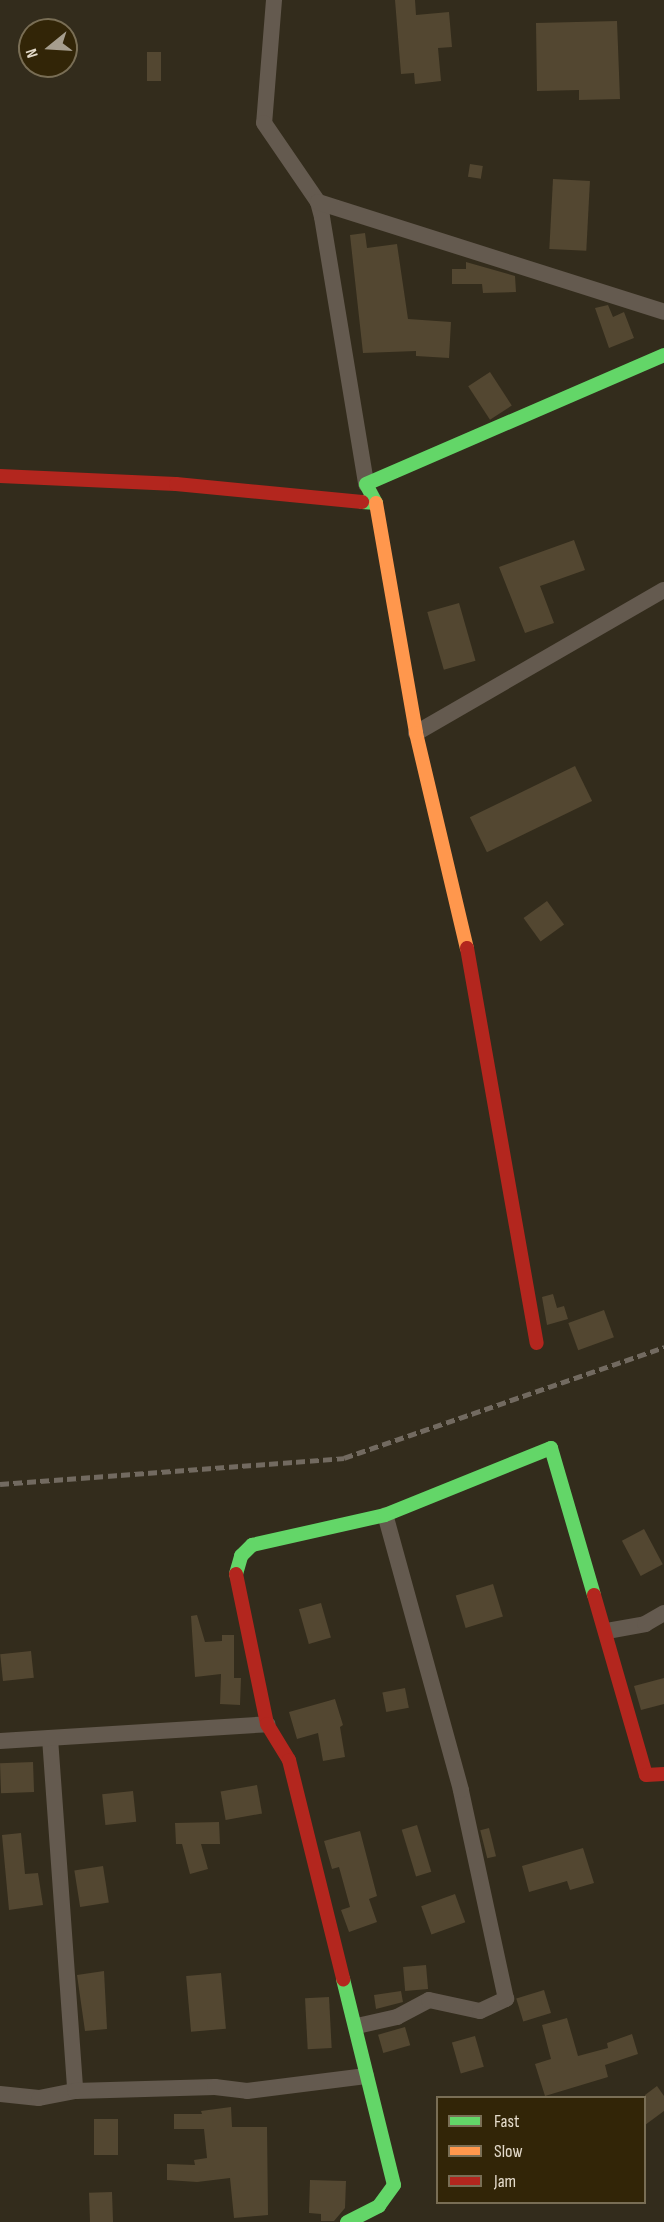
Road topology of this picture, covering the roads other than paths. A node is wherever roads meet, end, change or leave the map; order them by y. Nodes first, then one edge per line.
1 (274, 0) edge
2 (318, 202) junction
3 (664, 312) edge
4 (664, 355) edge
5 (0, 476) edge
6 (366, 484) junction
7 (376, 503) junction
8 (664, 590) edge
9 (416, 733) junction
10 (537, 1343) dead end
11 (385, 1515) junction
12 (664, 1613) edge
13 (607, 1631) junction
14 (267, 1724) junction
15 (50, 1738) junction
16 (0, 1741) edge
17 (664, 1774) edge
18 (357, 2026) junction
19 (366, 2076) junction
20 (75, 2091) junction
21 (0, 2094) edge
22 (347, 2222) edge

1 - 2 street
2 - 3 street
2 - 6 street
4 - 6 street
5 - 7 street
6 - 7 street
7 - 9 street
8 - 9 street
9 - 10 street
11 - 13 street
11 - 14 street
11 - 18 street
12 - 13 street
13 - 17 street
14 - 15 street
14 - 18 street
15 - 16 street
15 - 20 street
18 - 19 street
19 - 20 street
19 - 22 street
20 - 21 street

